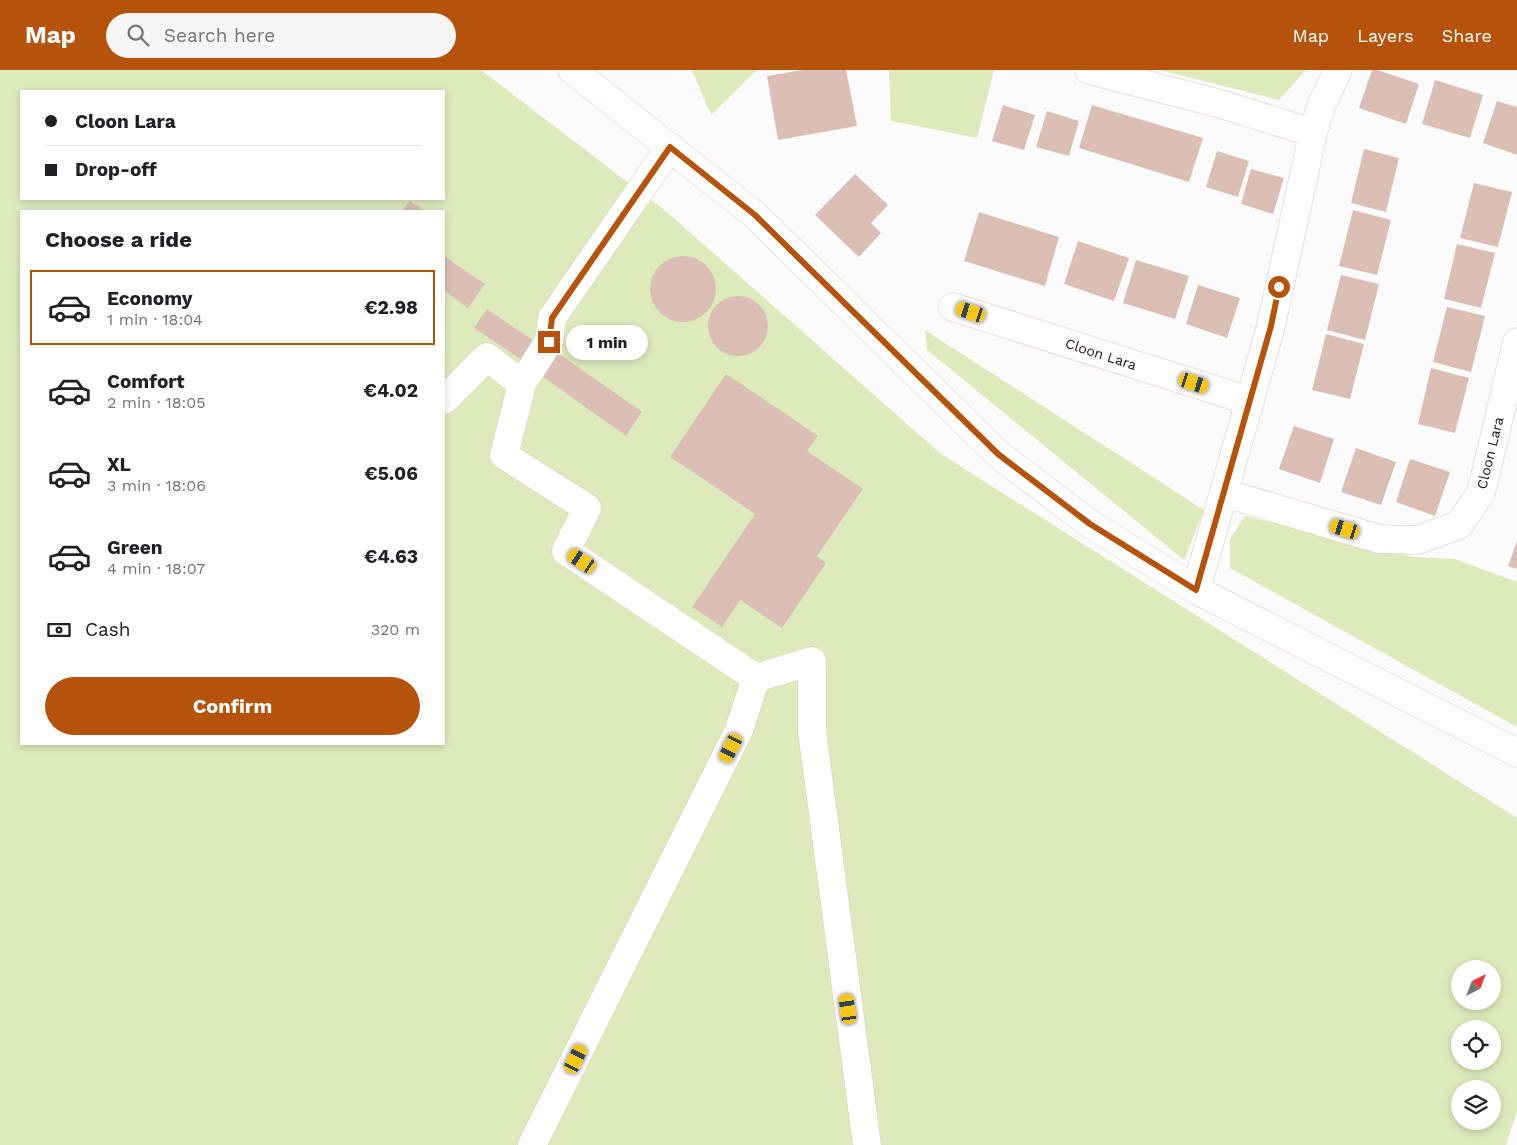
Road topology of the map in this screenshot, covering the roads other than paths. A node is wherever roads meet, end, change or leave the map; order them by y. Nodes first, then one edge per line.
1 (572, 70) edge
2 (1090, 70) edge
3 (1338, 70) edge
4 (1313, 133) junction
5 (670, 147) junction
6 (953, 307) dead end
7 (1517, 342) edge
8 (522, 384) junction
9 (445, 399) edge
10 (1250, 401) junction
11 (1224, 493) junction
12 (1196, 590) junction
13 (756, 678) junction
14 (1517, 753) edge
15 (532, 1145) edge
16 (867, 1145) edge

1 - 5 street
2 - 4 street
3 - 4 street
4 - 10 street
5 - 8 street
5 - 12 street
6 - 10 street, Cloon Lara
7 - 11 street, Cloon Lara
8 - 9 street
8 - 13 street
10 - 11 street
11 - 12 street
12 - 14 street
13 - 15 street
13 - 16 street

